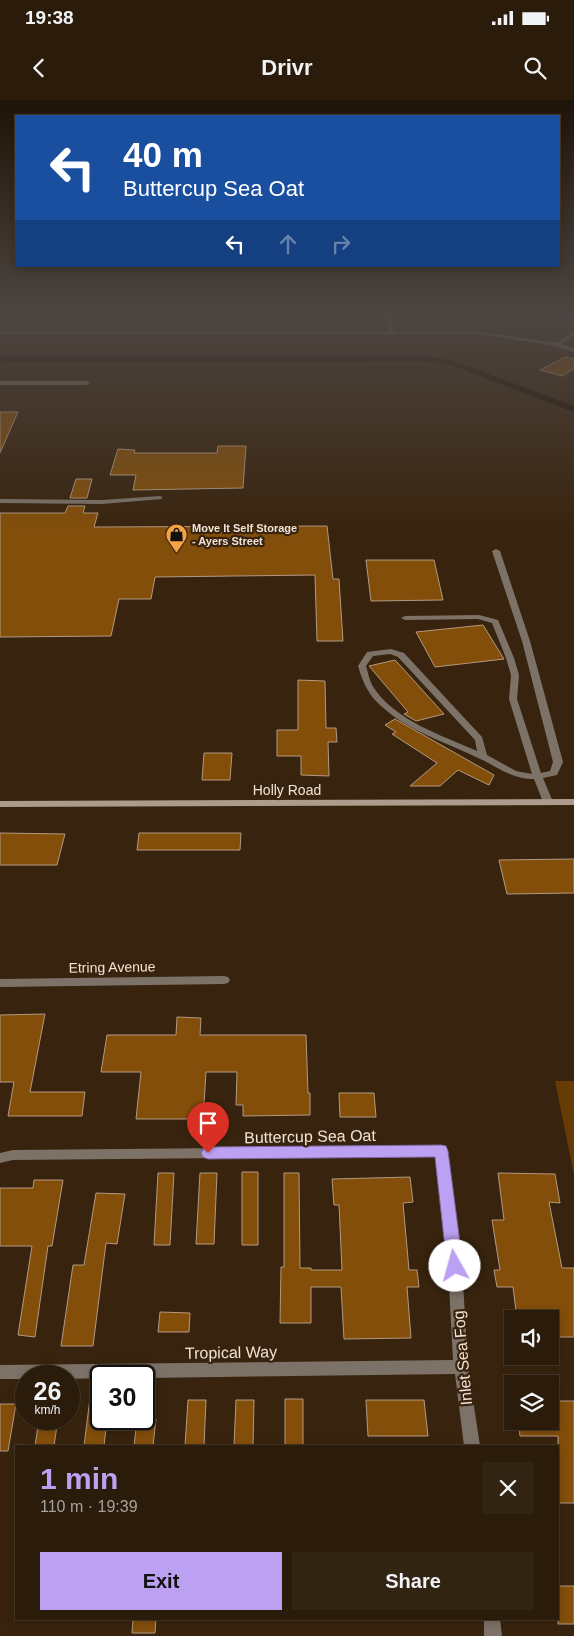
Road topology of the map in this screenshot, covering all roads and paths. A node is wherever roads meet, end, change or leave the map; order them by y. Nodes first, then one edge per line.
1 (160, 498) dead end
2 (0, 501) edge
3 (496, 551) dead end
4 (405, 618) dead end
5 (483, 757) junction
6 (538, 777) junction
7 (548, 802) junction
8 (574, 802) edge
9 (0, 804) edge
10 (224, 980) dead end
11 (0, 983) edge
12 (441, 1151) joint
13 (0, 1158) edge
14 (461, 1367) junction
15 (0, 1372) edge
16 (472, 1445) edge
17 (492, 1620) edge
18 (493, 1636) edge

1 - 2 street
3 - 6 street
4 - 6 street
5 - 5 street
5 - 6 street
6 - 7 street
7 - 8 main road, Holly Road
7 - 9 main road, Holly Road
10 - 11 street, Etring Avenue
12 - 13 street, Buttercup Sea Oat
12 - 14 street, Inlet Sea Fog
14 - 15 street, Tropical Way
14 - 16 street, Inlet Sea Fog
17 - 18 street

